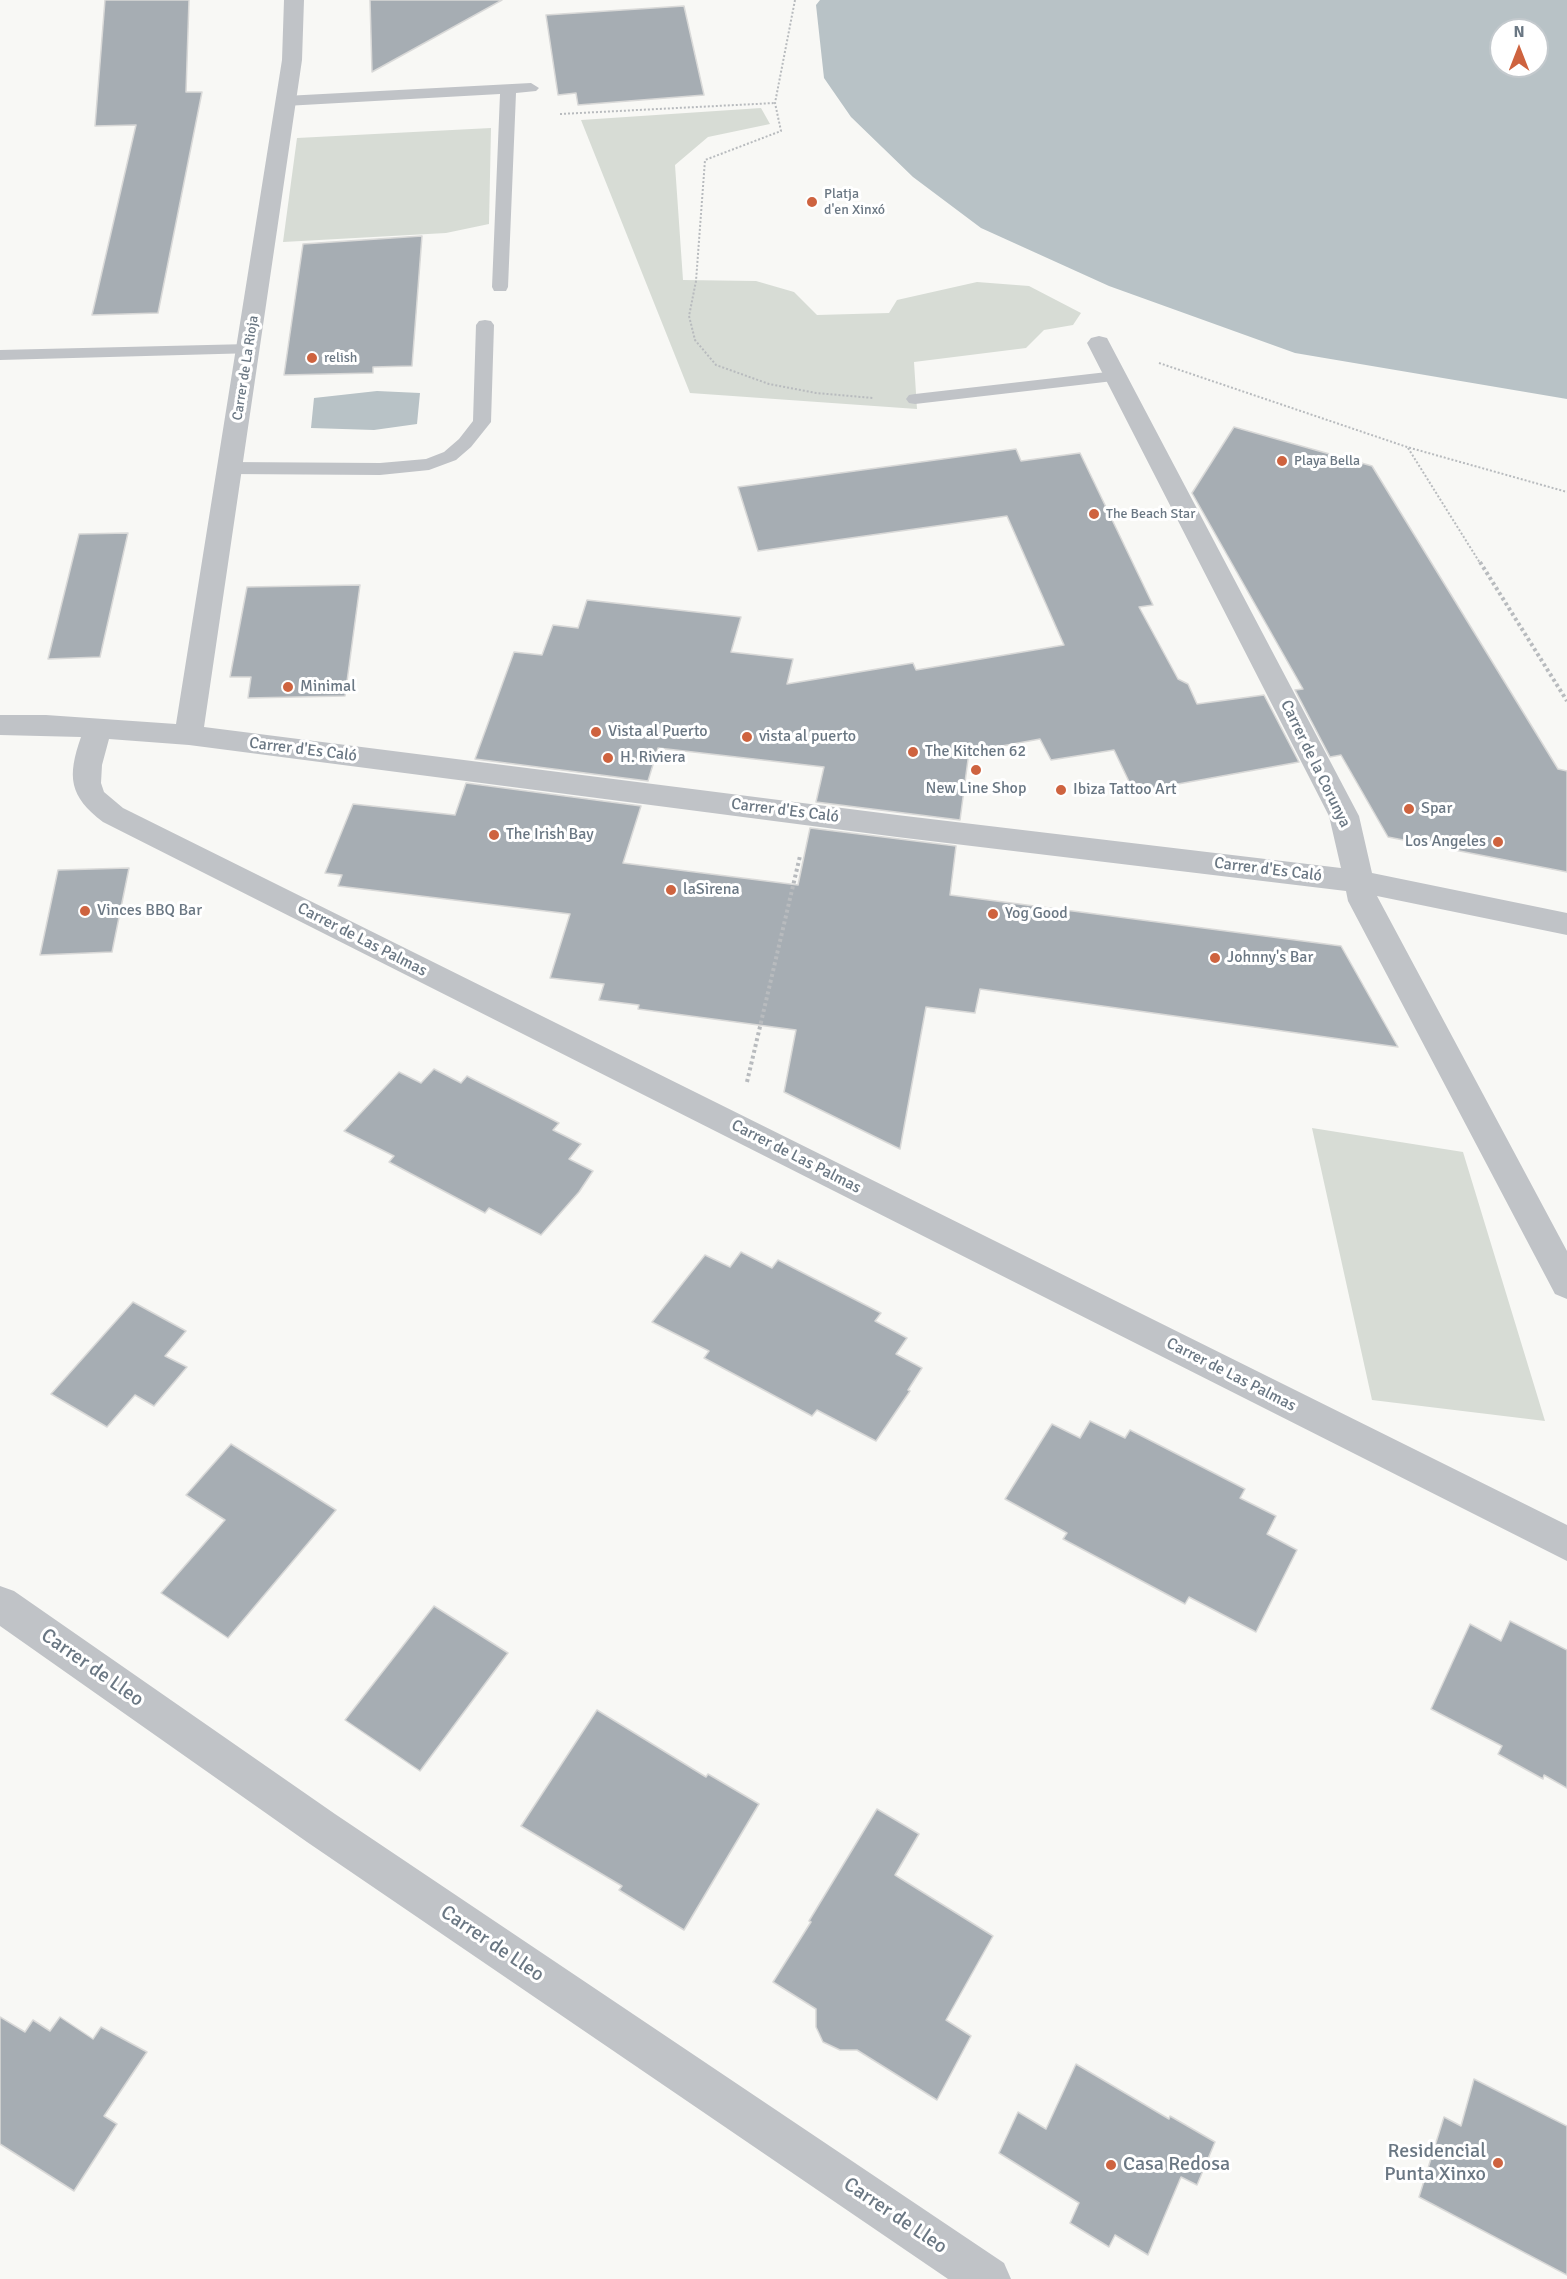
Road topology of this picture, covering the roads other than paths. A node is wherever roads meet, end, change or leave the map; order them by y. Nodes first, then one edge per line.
1 (294, 0) edge
2 (531, 88) dead end
3 (508, 89) junction
4 (285, 101) junction
5 (500, 287) dead end
6 (485, 326) dead end
7 (1099, 344) road end
8 (249, 349) junction
9 (0, 355) edge
10 (1116, 376) junction
11 (915, 399) road end
12 (230, 468) junction
13 (0, 724) edge
14 (98, 729) junction
15 (189, 735) junction
16 (1358, 881) junction
17 (1567, 924) edge
18 (1567, 1284) edge
19 (1567, 1544) edge
20 (0, 1604) edge
21 (988, 2279) edge

1 - 4 street, Carrer de La Rioja
2 - 3 lane
3 - 4 lane
3 - 5 lane
4 - 8 street, Carrer de La Rioja
6 - 12 lane
7 - 10 street, Carrer de la Corunya
8 - 9 lane
8 - 12 street, Carrer de La Rioja
10 - 11 lane
10 - 16 street, Carrer de la Corunya
12 - 15 street, Carrer de La Rioja
13 - 14 street, Carrer d'Es Caló
14 - 15 street, Carrer d'Es Caló
14 - 19 street, Carrer de Las Palmas
15 - 16 street, Carrer d'Es Caló
16 - 17 street, Carrer d'Es Caló
16 - 18 street, Carrer de la Corunya
20 - 21 street, Carrer de Lleo

